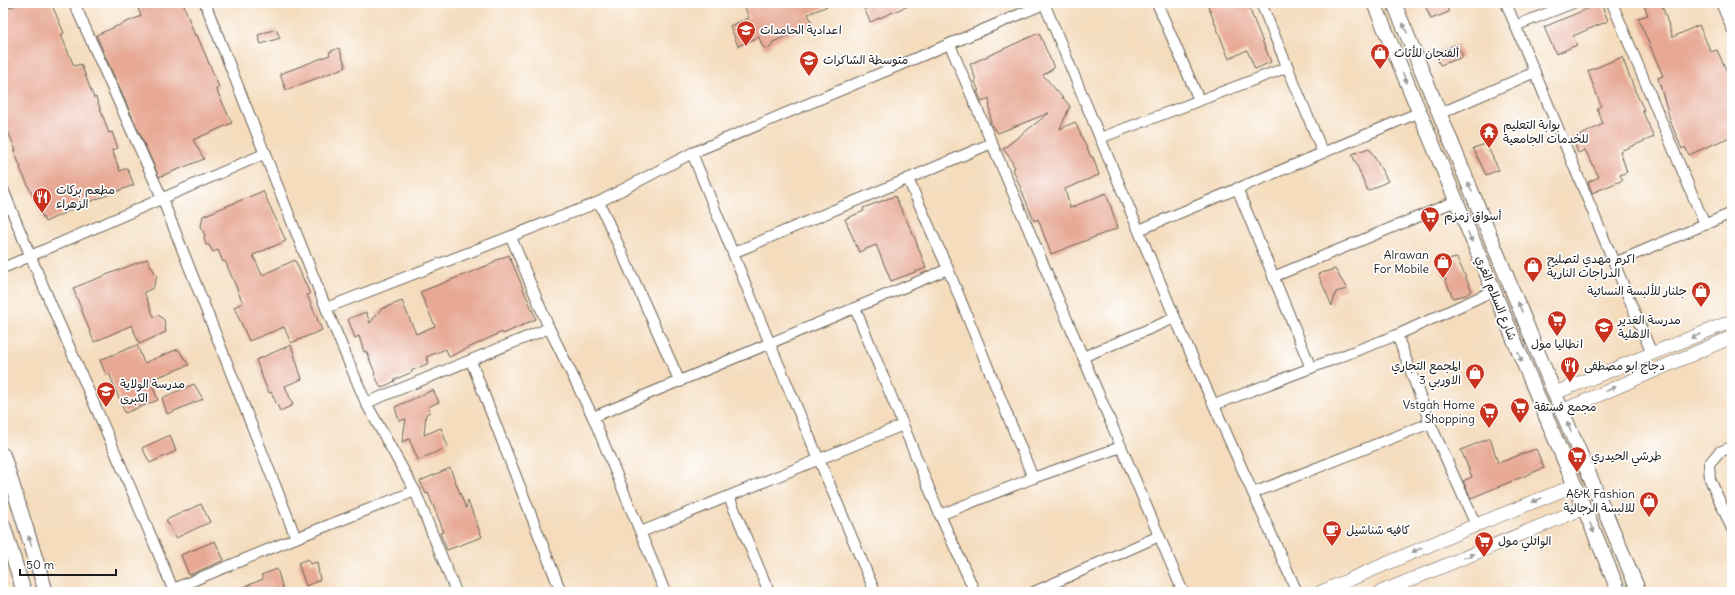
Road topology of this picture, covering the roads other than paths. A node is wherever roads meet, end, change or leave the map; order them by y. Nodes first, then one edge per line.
1 (74, 3) edge
2 (205, 3) edge
3 (1157, 3) edge
4 (1261, 3) edge
5 (1374, 3) edge
6 (1394, 3) edge
7 (1506, 3) edge
8 (1573, 3) edge
9 (1612, 3) edge
10 (1721, 3) edge
11 (1044, 4) edge
12 (1516, 26) junction
13 (1732, 29) edge
14 (950, 45) junction
15 (1288, 67) junction
16 (1535, 72) junction
17 (1199, 100) junction
18 (1420, 112) junction
19 (1441, 113) junction
20 (1100, 138) junction
21 (992, 143) junction
22 (1452, 143) junction
23 (1434, 150) junction
24 (266, 153) junction
25 (692, 153) junction
26 (1323, 153) junction
27 (908, 179) junction
28 (1237, 188) junction
29 (3, 189) edge
30 (162, 198) junction
31 (1456, 201) junction
32 (599, 202) junction
33 (1732, 213) edge
34 (1705, 225) junction
35 (1139, 230) junction
36 (511, 237) junction
37 (732, 253) junction
38 (30, 257) junction
39 (1614, 263) junction
40 (3, 268) edge
41 (948, 269) junction
42 (1273, 277) junction
43 (1493, 291) junction
44 (326, 308) junction
45 (855, 308) junction
46 (1176, 318) junction
47 (1732, 321) edge
48 (549, 328) junction
49 (1397, 335) junction
50 (1732, 337) edge
51 (770, 344) junction
52 (1652, 354) junction
53 (1083, 357) junction
54 (470, 361) junction
55 (1312, 368) junction
56 (680, 382) junction
57 (1555, 393) junction
58 (366, 403) junction
59 (1214, 406) junction
60 (1562, 411) junction
61 (593, 417) junction
62 (1430, 423) junction
63 (903, 426) junction
64 (1121, 447) junction
65 (1732, 447) edge
66 (3, 455) edge
67 (819, 461) junction
68 (1033, 478) junction
69 (1574, 486) junction
70 (415, 491) junction
71 (1253, 493) junction
72 (729, 497) junction
73 (1584, 508) junction
74 (940, 515) junction
75 (3, 525) edge
76 (1476, 525) junction
77 (1732, 529) edge
78 (641, 532) junction
79 (1159, 536) junction
80 (296, 538) junction
81 (173, 590) edge
82 (24, 592) edge
83 (46, 592) edge
84 (455, 592) edge
85 (561, 592) edge
86 (665, 592) edge
87 (769, 592) edge
88 (875, 592) edge
89 (975, 592) edge
90 (1034, 592) edge
91 (1183, 592) edge
92 (1297, 592) edge
93 (1321, 592) edge
94 (1381, 592) edge
95 (1619, 592) edge
96 (1639, 592) edge

1 - 30 street
2 - 24 street
3 - 17 street
4 - 15 street
5 -> 18 main road, شارع السلام الغري
19 -> 6 main road, شارع السلام الغري
7 - 12 street
8 - 12 street
9 - 34 street
10 - 13 street
11 - 14 street
11 - 20 street
12 - 16 street
14 - 21 street
14 - 25 street
15 - 17 street
15 - 26 street
16 - 19 street
16 - 39 street
17 - 20 street
18 - 23 main road, شارع السلام الغري
18 - 26 street
19 - 22 main road, شارع السلام الغري
20 - 35 street
21 - 27 street
21 - 53 street
22 - 23 main road
57 -> 22 main road, شارع السلام الغري
23 - 31 main road, شارع السلام الغري
24 - 30 street
24 - 44 street
25 - 32 street
25 - 37 street
26 - 28 street
27 - 37 street
27 - 41 street
28 - 35 street
28 - 42 street
29 - 38 street
30 - 38 street
30 - 80 street
31 - 42 street
31 -> 43 main road, شارع السلام الغري
32 - 36 street
32 - 56 street
33 - 34 street
34 - 39 street
35 - 46 street
36 - 44 street
36 - 48 street
37 - 51 street
38 - 40 street
38 - 81 street
39 - 52 street
41 - 45 street
41 - 68 street
42 - 55 street
43 - 49 street
43 -> 69 main road, شارع السلام الغري
44 - 58 street
45 - 51 street
45 - 63 street
46 - 53 street
46 - 59 street
47 -> 52 street
48 - 54 street
48 - 61 street
49 - 55 street
49 - 62 street
60 -> 50 street
51 - 56 street
51 - 67 street
52 - 57 street
53 - 64 street
54 - 58 street
54 - 85 street
55 - 59 street
56 - 61 street
57 - 60 main road, شارع السلام الغري
58 - 70 street
59 - 71 street
96 -> 60 main road, شارع السلام الغري
61 - 78 street
62 - 71 street
62 - 76 street
63 - 67 street
63 - 74 street
64 - 68 street
64 - 79 street
65 - 77 street
83 -> 66 main road
67 - 72 street
67 - 88 street
68 - 74 street
69 - 73 main road, شارع السلام الغري
69 -> 76 street
70 - 80 street
70 - 84 street
71 - 92 street
72 - 78 street
72 - 87 street
94 -> 73 street
73 -> 95 main road, شارع السلام الغري
74 - 89 street
75 - 82 main road
76 -> 93 street
78 - 86 street
79 - 90 street
79 - 91 street
80 - 81 street

